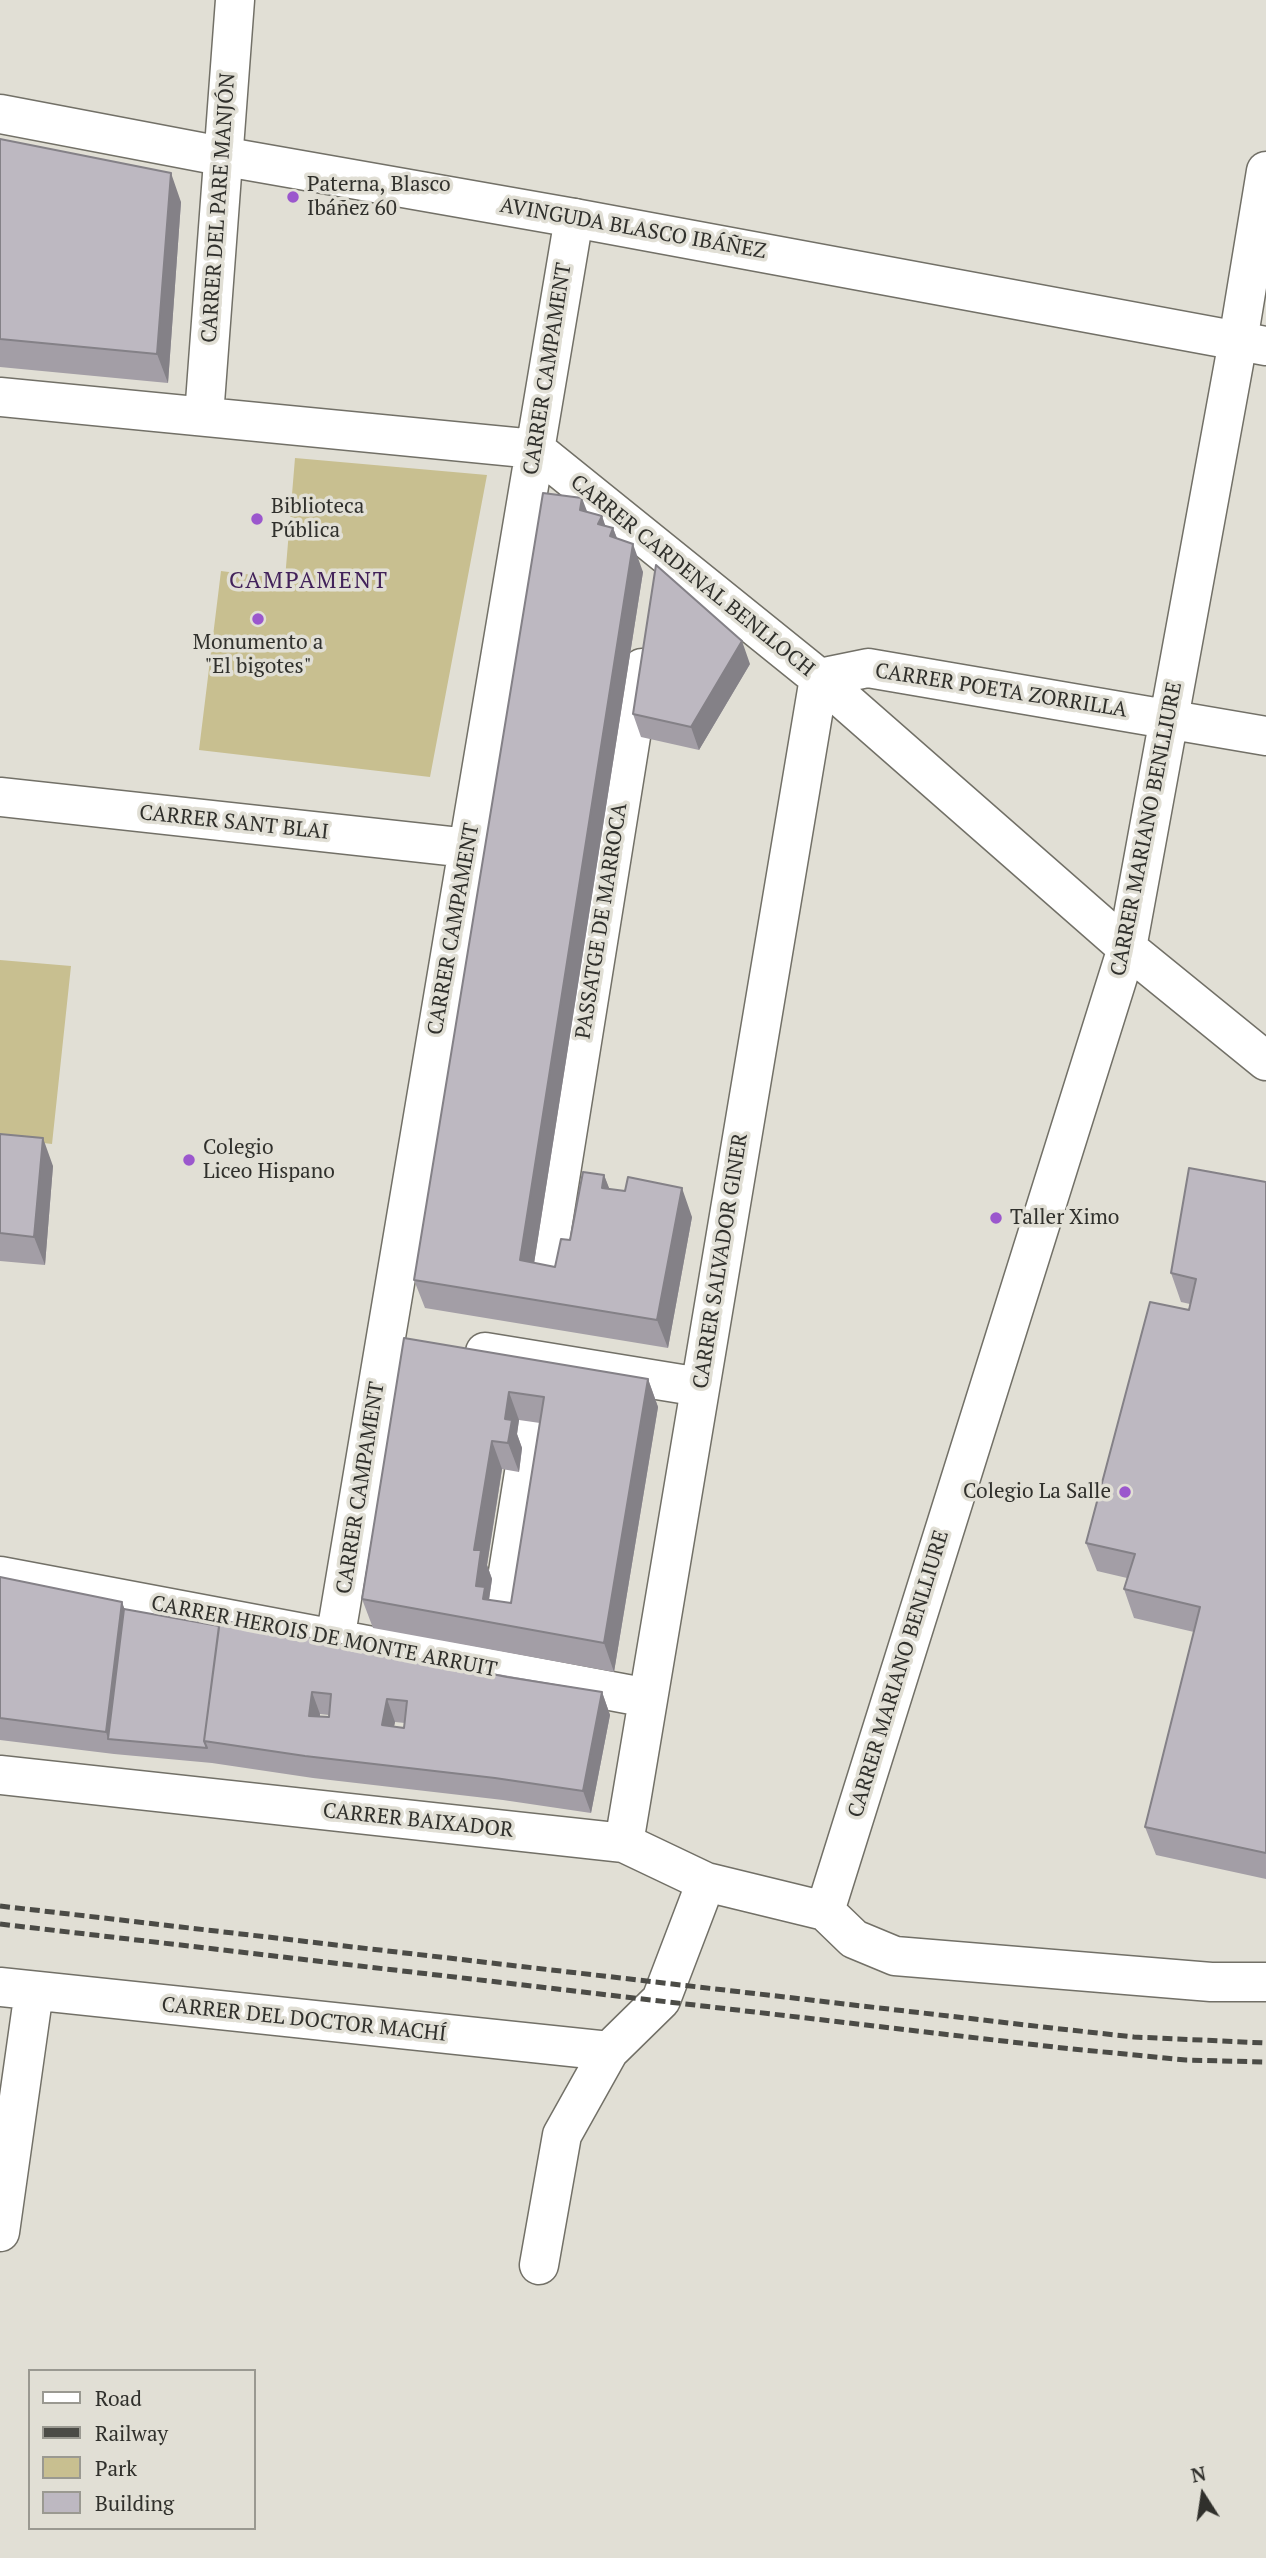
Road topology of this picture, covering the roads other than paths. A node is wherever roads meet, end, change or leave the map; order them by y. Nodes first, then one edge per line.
1 (235, 0) edge
2 (0, 114) edge
3 (222, 156) junction
4 (1266, 172) edge
5 (573, 218) junction
6 (1252, 343) edge
7 (0, 397) edge
8 (204, 416) junction
9 (535, 449) junction
10 (661, 552) junction
11 (654, 593) edge
12 (648, 634) edge
13 (819, 678) junction
14 (1170, 719) junction
15 (1266, 736) edge
16 (0, 797) edge
17 (468, 848) junction
18 (1126, 948) junction
19 (1266, 1061) edge
20 (386, 1337) junction
21 (538, 1358) junction
22 (700, 1387) junction
23 (0, 1576) edge
24 (335, 1640) junction
25 (495, 1649) junction
26 (648, 1698) junction
27 (0, 1775) edge
28 (624, 1843) junction
29 (706, 1882) junction
30 (825, 1911) junction
31 (1266, 1982) edge
32 (17, 1989) edge
33 (609, 2051) junction
34 (0, 2232) edge
35 (539, 2265) dead end

1 - 3 street, CARRER DEL PARE MANJÓN
2 - 3 street, AVINGUDA BLASCO IBÁÑEZ
3 - 5 street, AVINGUDA BLASCO IBÁÑEZ
3 - 8 street, CARRER DEL PARE MANJÓN
4 - 6 street, CARRER MARIANO BENLLIURE
5 - 6 street, AVINGUDA BLASCO IBÁÑEZ
5 - 9 street, CARRER CAMPAMENT
6 - 14 street, CARRER MARIANO BENLLIURE
7 - 8 street
8 - 9 street
9 - 10 street, CARRER CARDENAL BENLLOCH
9 - 17 street, CARRER CAMPAMENT
10 - 11 street
10 - 13 street, CARRER CARDENAL BENLLOCH
12 - 21 street, PASSATGE DE MARROCA
13 - 14 street, CARRER POETA ZORRILLA
13 - 18 street, CARRER CARDENAL BENLLOCH
13 - 22 street, CARRER SALVADOR GINER
14 - 15 street, CARRER POETA ZORRILLA
14 - 18 street, CARRER MARIANO BENLLIURE
16 - 17 street, CARRER SANT BLAI
17 - 20 street, CARRER CAMPAMENT
18 - 19 street, CARRER CARDENAL BENLLOCH
18 - 30 street, CARRER MARIANO BENLLIURE
20 - 21 street
20 - 24 street, CARRER CAMPAMENT
21 - 22 street
21 - 25 street, PASSATGE DE MARROCA
22 - 26 street, CARRER SALVADOR GINER
23 - 24 street, CARRER HEROIS DE MONTE ARRUIT
24 - 25 street, CARRER HEROIS DE MONTE ARRUIT
25 - 26 street, CARRER HEROIS DE MONTE ARRUIT
26 - 28 street, CARRER SALVADOR GINER
27 - 28 street, CARRER BAIXADOR
28 - 29 street, CARRER BAIXADOR
29 - 30 street, CARRER BAIXADOR
29 - 33 street
30 - 31 street
32 - 33 street, CARRER DEL DOCTOR MACHÍ
32 - 34 street
33 - 35 street

